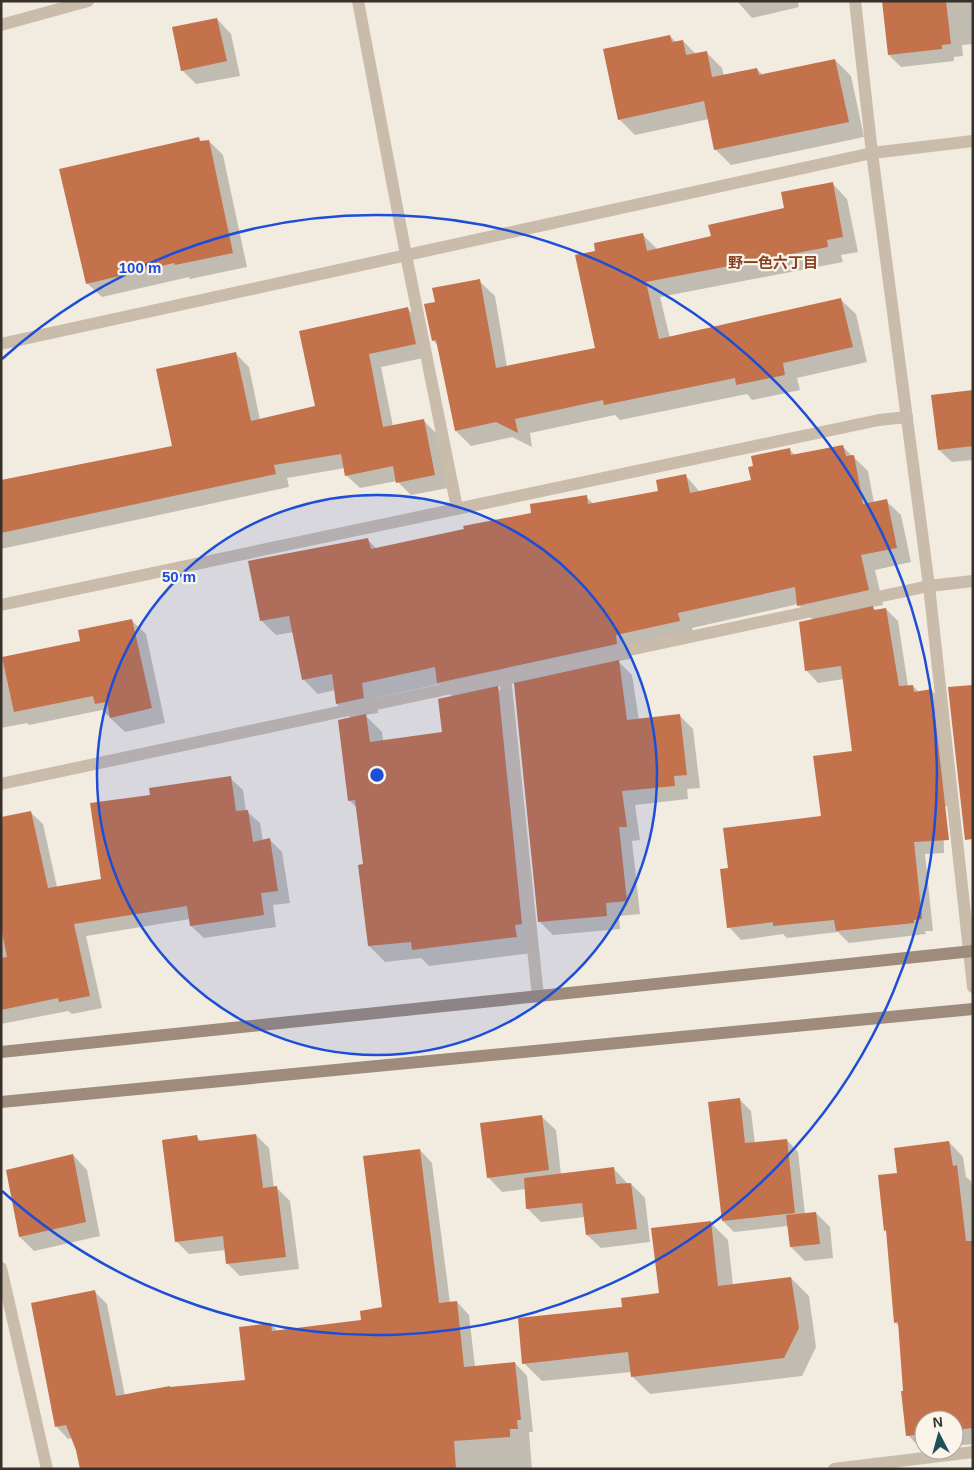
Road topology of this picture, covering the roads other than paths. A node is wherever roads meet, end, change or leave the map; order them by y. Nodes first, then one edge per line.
1 (88, 1) edge
2 (358, 1) edge
3 (855, 1) edge
4 (1, 25) edge
5 (973, 141) edge
6 (872, 153) junction
7 (406, 255) junction
8 (1, 344) edge
9 (907, 417) junction
10 (457, 508) junction
11 (973, 580) edge
12 (929, 586) junction
13 (1, 605) edge
14 (505, 676) junction
15 (1, 784) edge
16 (971, 952) edge
17 (973, 988) edge
18 (538, 996) junction
19 (973, 1009) edge
20 (1, 1052) edge
21 (1, 1102) edge
22 (1, 1268) edge
23 (973, 1452) edge
24 (47, 1469) edge
25 (834, 1469) edge

1 - 4 street
2 - 7 street
3 - 6 street
5 - 6 street
6 - 7 street
6 - 9 street
7 - 8 street
7 - 10 street
9 - 10 street
9 - 12 street
10 - 13 street
11 - 12 street
12 - 14 street
12 - 16 street
14 - 15 street
14 - 18 street
16 - 17 street
16 - 18 street
18 - 20 street
19 - 21 street
22 - 24 street
23 - 25 street

